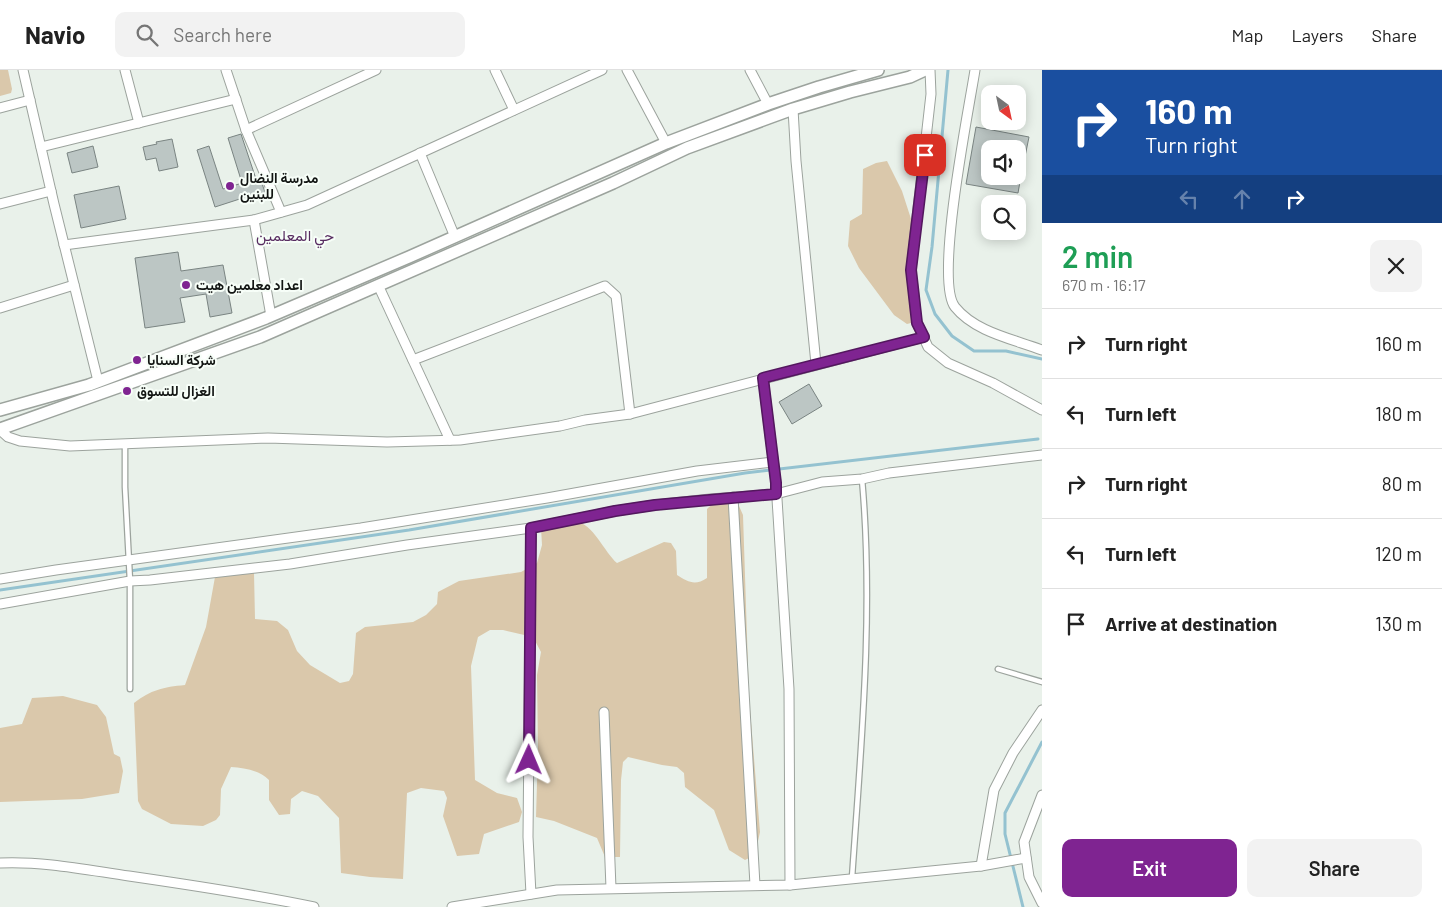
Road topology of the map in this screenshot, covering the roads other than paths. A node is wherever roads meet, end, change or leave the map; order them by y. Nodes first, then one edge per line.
1 (23, 70) edge
2 (125, 70) edge
3 (226, 70) edge
4 (376, 70) edge
5 (495, 70) edge
6 (602, 70) edge
7 (627, 70) edge
8 (750, 70) edge
9 (878, 70) edge
10 (925, 70) edge
11 (930, 70) edge
12 (975, 70) edge
13 (859, 72) edge
14 (236, 99) junction
15 (30, 100) junction
16 (768, 104) junction
17 (0, 108) edge
18 (793, 109) junction
19 (514, 110) junction
20 (139, 123) junction
21 (246, 130) junction
22 (666, 143) junction
23 (41, 147) junction
24 (420, 153) junction
25 (51, 191) junction
26 (0, 204) edge
27 (281, 212) junction
28 (254, 220) junction
29 (455, 237) junction
30 (64, 245) junction
31 (74, 285) junction
32 (378, 285) junction
33 (0, 308) edge
34 (271, 316) junction
35 (924, 337) junction
36 (1042, 350) edge
37 (413, 360) junction
38 (816, 364) junction
39 (763, 378) junction
40 (98, 381) junction
41 (0, 410) edge
42 (1042, 410) edge
43 (630, 414) junction
44 (0, 429) edge
45 (450, 440) junction
46 (126, 444) junction
47 (1042, 455) edge
48 (774, 464) junction
49 (862, 479) junction
50 (776, 494) junction
51 (733, 497) junction
52 (531, 528) junction
53 (129, 560) junction
54 (0, 580) edge
55 (130, 581) junction
56 (0, 604) edge
57 (998, 669) dead end
58 (1042, 682) edge
59 (130, 689) dead end
60 (1042, 710) edge
61 (604, 712) dead end
62 (1042, 795) edge
63 (1026, 858) junction
64 (0, 863) edge
65 (981, 866) junction
66 (852, 878) junction
67 (756, 885) junction
68 (790, 885) junction
69 (611, 888) junction
70 (532, 894) junction
71 (1042, 903) edge
72 (314, 907) edge
73 (452, 907) edge

1 - 15 street
2 - 20 street
3 - 14 street
4 - 21 street
5 - 19 street
6 - 19 street
7 - 22 street
8 - 16 street
9 - 13 main road
10 - 18 main road
11 - 35 street
12 - 36 street
13 - 16 main road
14 - 20 street
14 - 21 street
15 - 17 street
15 - 23 street
16 - 22 main road
18 - 32 main road
18 - 38 street
19 - 24 street
20 - 23 street
21 - 27 street
22 - 29 main road
23 - 25 street
24 - 27 street
24 - 29 street
25 - 26 street
25 - 30 street
27 - 28 street
28 - 30 street
28 - 34 street
29 - 34 main road
30 - 31 street
31 - 33 street
31 - 40 street
32 - 37 street
32 - 44 main road
34 - 40 main road
35 - 38 street
35 - 42 street
37 - 43 street
37 - 45 street
38 - 39 street
39 - 43 street
39 - 48 street
40 - 41 main road
43 - 45 street
44 - 46 street
45 - 46 street
46 - 53 lane
47 - 49 street
48 - 50 street
48 - 53 street
49 - 50 street
49 - 66 lane
50 - 51 street
50 - 68 street
51 - 52 street
51 - 67 street
52 - 55 street
52 - 70 street
53 - 54 street
53 - 55 lane
55 - 56 street
55 - 59 lane
57 - 58 lane
60 - 65 street
61 - 69 street
62 - 63 street
63 - 65 street
63 - 71 street
64 - 72 street
65 - 66 street
66 - 68 street
67 - 68 street
67 - 69 street
69 - 70 street
70 - 73 street

